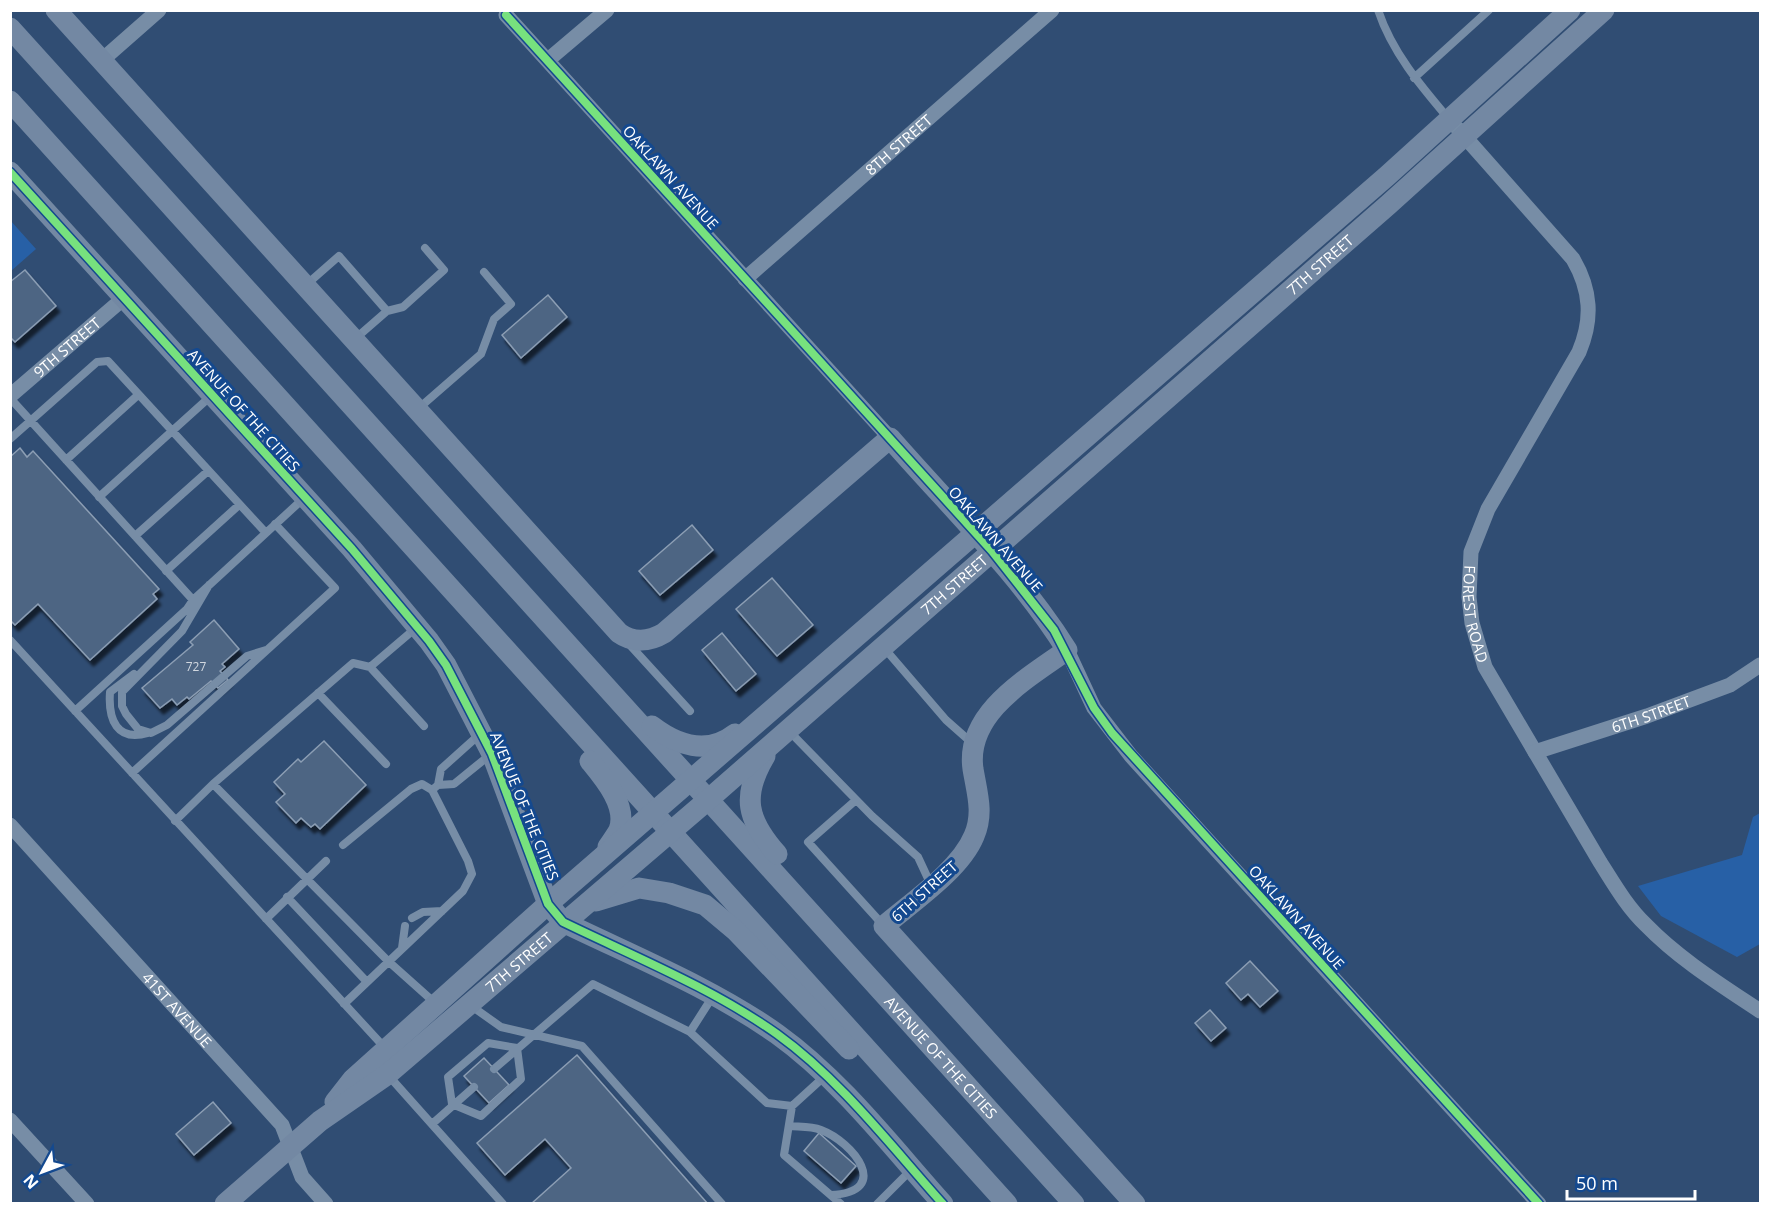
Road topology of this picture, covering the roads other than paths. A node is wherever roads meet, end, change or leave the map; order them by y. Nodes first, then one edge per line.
1 (56, 10) edge
2 (159, 10) edge
3 (607, 10) edge
4 (1052, 10) edge
5 (1378, 10) edge
6 (1489, 10) edge
7 (1570, 10) edge
8 (1604, 10) edge
9 (506, 15) dead end
10 (10, 28) edge
11 (548, 60) junction
12 (101, 61) junction
13 (1414, 78) junction
14 (10, 101) edge
15 (1449, 119) junction
16 (1465, 136) junction
17 (10, 172) edge
18 (424, 248) dead end
19 (484, 272) dead end
20 (745, 279) junction
21 (304, 287) junction
22 (124, 298) junction
23 (387, 311) junction
24 (352, 341) junction
25 (138, 395) junction
26 (212, 395) junction
27 (10, 397) edge
28 (416, 411) junction
29 (31, 420) junction
30 (171, 431) junction
31 (10, 438) edge
32 (890, 438) junction
33 (66, 460) junction
34 (208, 471) junction
35 (99, 496) junction
36 (305, 497) junction
37 (239, 505) junction
38 (275, 524) junction
39 (266, 533) junction
40 (975, 534) junction
41 (135, 536) junction
42 (992, 552) junction
43 (430, 566) junction
44 (166, 571) junction
45 (209, 585) junction
46 (193, 600) junction
47 (418, 626) junction
48 (619, 633) junction
49 (10, 640) edge
50 (883, 647) junction
51 (269, 649) junction
52 (1066, 650) junction
53 (1761, 664) edge
54 (370, 667) junction
55 (138, 672) junction
56 (318, 693) junction
57 (789, 695) junction
58 (625, 706) junction
59 (75, 711) junction
60 (690, 711) dead end
61 (424, 726) dead end
62 (151, 732) junction
63 (482, 733) junction
64 (780, 736) junction
65 (974, 744) junction
66 (1534, 752) junction
67 (492, 754) junction
68 (386, 764) dead end
69 (132, 773) junction
70 (692, 781) junction
71 (213, 784) junction
72 (435, 787) junction
73 (709, 799) junction
74 (856, 800) junction
75 (654, 813) junction
76 (175, 821) junction
77 (10, 825) edge
78 (672, 831) junction
79 (343, 845) dead end
80 (326, 861) dead end
81 (597, 863) junction
82 (308, 879) junction
83 (931, 885) junction
84 (287, 897) junction
85 (548, 904) junction
86 (579, 908) junction
87 (442, 911) junction
88 (412, 918) dead end
89 (266, 919) junction
90 (563, 922) junction
91 (405, 926) dead end
92 (884, 926) junction
93 (402, 948) junction
94 (388, 961) junction
95 (367, 982) junction
96 (713, 996) junction
97 (344, 1004) junction
98 (469, 1004) junction
99 (436, 1005) junction
100 (1761, 1011) edge
101 (918, 1029) junction
102 (690, 1032) junction
103 (533, 1034) junction
104 (517, 1048) junction
105 (386, 1049) junction
106 (494, 1069) dead end
107 (388, 1074) junction
108 (825, 1076) junction
109 (474, 1087) dead end
110 (452, 1104) junction
111 (792, 1106) junction
112 (10, 1120) edge
113 (320, 1121) junction
114 (432, 1124) junction
115 (789, 1126) junction
116 (290, 1146) junction
117 (973, 1165) junction
118 (912, 1169) junction
119 (831, 1196) junction
120 (87, 1203) edge
121 (225, 1203) edge
122 (326, 1203) edge
123 (503, 1203) edge
124 (722, 1203) edge
125 (841, 1203) edge
126 (877, 1203) edge
127 (944, 1203) edge
128 (1007, 1203) edge
129 (1074, 1203) edge
130 (1135, 1203) edge
131 (1539, 1203) edge

1 - 12 main road
2 - 12 street
3 - 11 street
4 - 20 street, 8TH STREET
5 - 13 lane
6 - 13 lane
7 - 15 main road, 7TH STREET
8 - 16 main road, 7TH STREET
9 - 11 street, OAKLAWN AVENUE
10 - 58 main road, AVENUE OF THE CITIES
11 - 20 street, OAKLAWN AVENUE
12 - 21 main road
13 - 15 lane
14 - 43 main road
15 - 16 street, FOREST ROAD
15 - 40 main road, 7TH STREET
16 - 42 main road, 7TH STREET
16 - 66 street, FOREST ROAD
17 - 22 main road, AVENUE OF THE CITIES
18 - 23 lane
19 - 28 lane
20 - 32 street, OAKLAWN AVENUE
21 - 23 lane
21 - 24 main road
22 - 26 main road, AVENUE OF THE CITIES
22 - 27 street, 9TH STREET
23 - 24 lane
24 - 28 main road
25 - 29 lane
25 - 30 lane
25 - 33 lane
26 - 30 lane
26 - 36 main road, AVENUE OF THE CITIES
27 - 29 lane
28 - 48 main road
29 - 31 lane
29 - 33 lane
30 - 34 lane
30 - 35 lane
32 - 40 main road, OAKLAWN AVENUE
32 - 48 main road
33 - 35 lane
34 - 37 lane
34 - 41 lane
35 - 41 lane
36 - 38 lane
36 - 47 main road, AVENUE OF THE CITIES
37 - 39 lane
37 - 44 lane
38 - 39 lane
38 - 51 lane
39 - 45 lane
40 - 42 main road, OAKLAWN AVENUE
40 - 57 main road, 7TH STREET
41 - 44 lane
42 - 50 main road, 7TH STREET
42 - 52 main road, OAKLAWN AVENUE
43 - 75 main road
43 - 81 main road
44 - 46 lane
45 - 46 lane
45 - 55 lane
46 - 59 lane
47 - 54 lane
47 - 63 main road, AVENUE OF THE CITIES
48 - 60 lane
49 - 59 lane
50 - 64 main road, 7TH STREET
50 - 65 lane
51 - 62 lane
51 - 69 lane
52 - 65 main road, 6TH STREET
52 - 131 street, OAKLAWN AVENUE
53 - 66 street, 6TH STREET
54 - 56 lane
54 - 61 lane
55 - 62 lane
55 - 62 lane
56 - 68 lane
56 - 71 lane
57 - 58 main road
57 - 70 main road, 7TH STREET
58 - 70 main road, AVENUE OF THE CITIES
59 - 69 lane
63 - 67 main road, AVENUE OF THE CITIES
63 - 72 lane
64 - 73 main road, 7TH STREET
64 - 74 lane
64 - 101 main road
65 - 83 main road, 6TH STREET
66 - 100 street, FOREST ROAD
67 - 72 lane
67 - 85 main road, AVENUE OF THE CITIES
69 - 76 lane
70 - 73 main road, AVENUE OF THE CITIES
70 - 75 main road, 7TH STREET
71 - 76 lane
71 - 82 lane
72 - 79 lane
72 - 87 lane
73 - 78 main road, 7TH STREET
73 - 101 main road, AVENUE OF THE CITIES
74 - 83 lane
74 - 92 lane
75 - 78 main road
75 - 81 main road, 7TH STREET
76 - 89 lane
77 - 116 street, 41ST AVENUE
78 - 86 main road, 7TH STREET
78 - 117 main road
80 - 82 lane
81 - 85 main road, 7TH STREET
82 - 84 lane
82 - 94 lane
83 - 92 main road, 6TH STREET
84 - 89 lane
84 - 95 lane
85 - 90 main road, AVENUE OF THE CITIES
85 - 99 main road, 7TH STREET
86 - 90 main road, 7TH STREET
86 - 117 main road
87 - 88 lane
87 - 93 lane
89 - 97 lane
90 - 96 main road, AVENUE OF THE CITIES
90 - 98 main road, 7TH STREET
91 - 93 lane
92 - 130 main road
93 - 94 lane
94 - 95 lane
94 - 99 lane
95 - 97 lane
96 - 102 lane
96 - 108 main road, AVENUE OF THE CITIES
97 - 105 lane
98 - 103 lane
98 - 107 main road, 7TH STREET
99 - 105 main road, 7TH STREET
101 - 129 main road, AVENUE OF THE CITIES
102 - 103 lane
102 - 111 lane
103 - 104 lane
103 - 124 lane
104 - 106 lane
104 - 110 lane
104 - 110 lane
105 - 113 main road, 7TH STREET
107 - 113 main road, 7TH STREET
107 - 114 lane
108 - 111 lane
108 - 118 main road, AVENUE OF THE CITIES
109 - 110 lane
110 - 114 lane
111 - 115 lane
112 - 120 street
113 - 116 main road, 7TH STREET
114 - 123 lane
115 - 119 lane
115 - 119 lane
116 - 121 main road, 7TH STREET
116 - 122 street, 41ST AVENUE
117 - 128 main road
118 - 126 lane
118 - 127 main road, AVENUE OF THE CITIES
119 - 125 lane

